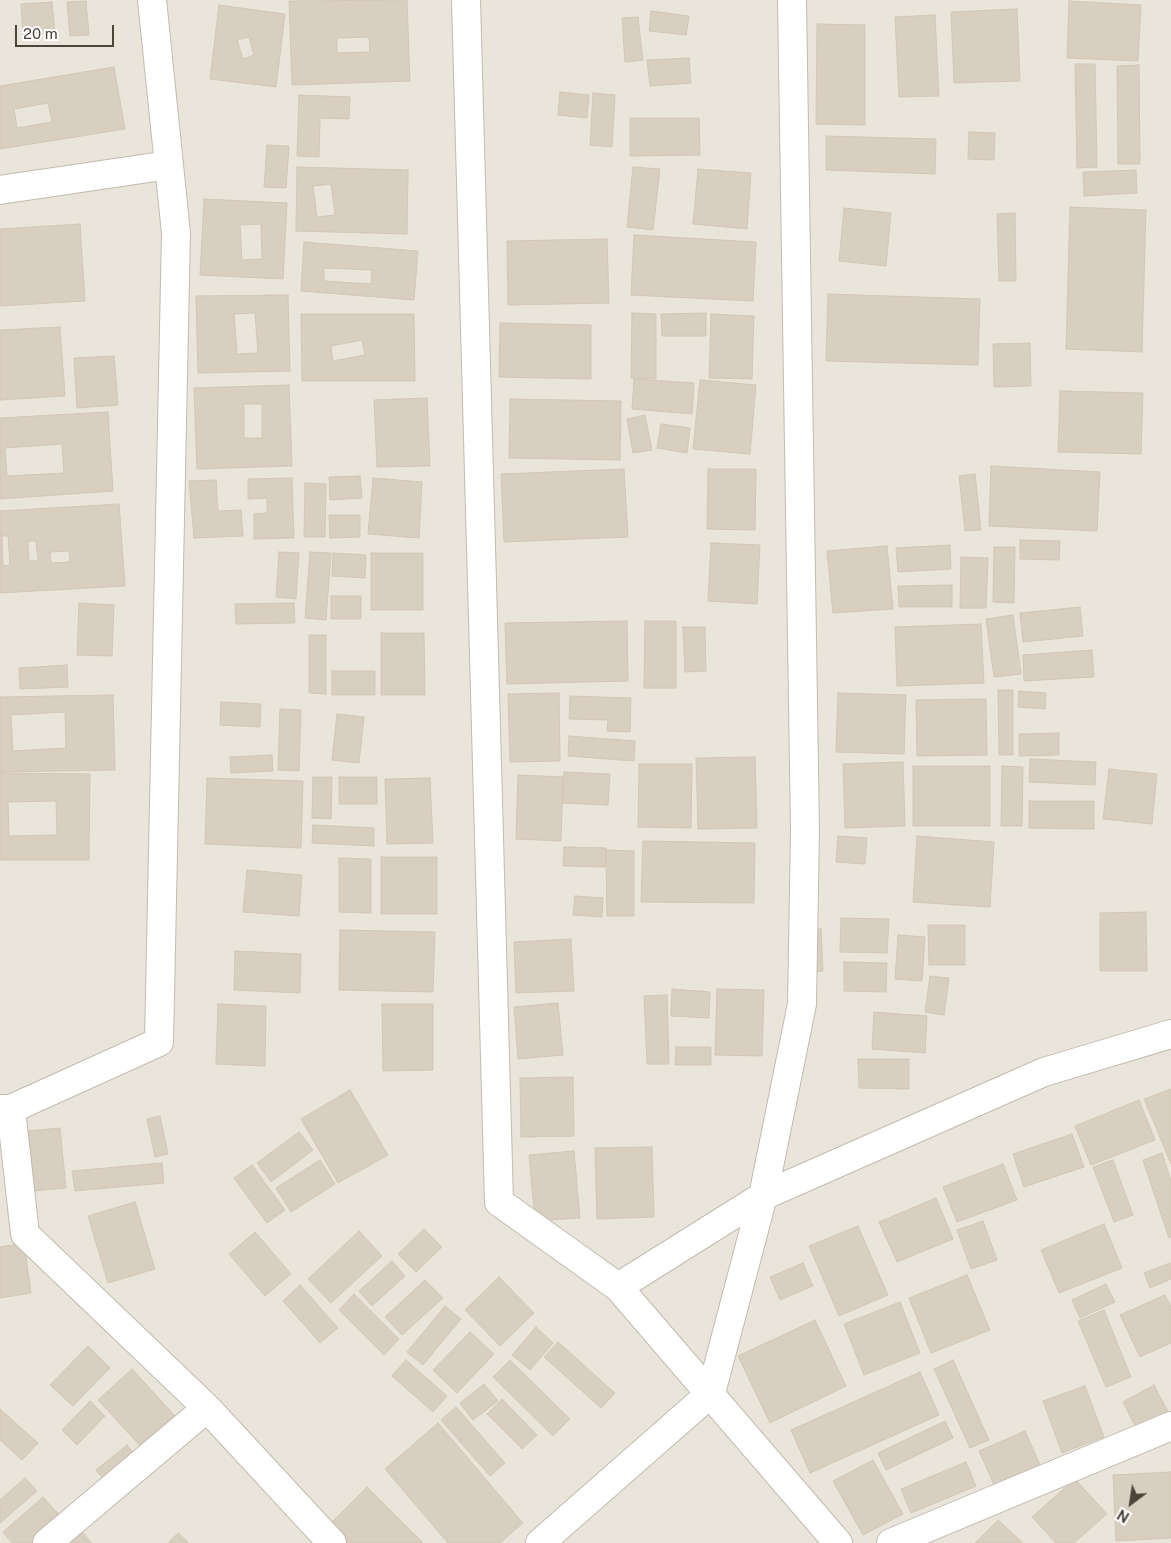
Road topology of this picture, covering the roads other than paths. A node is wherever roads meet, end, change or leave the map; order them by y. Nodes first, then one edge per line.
1 (152, 0) edge
2 (466, 0) edge
3 (792, 0) edge
4 (169, 165) junction
5 (0, 190) edge
6 (1171, 1034) edge
7 (6, 1109) edge
8 (763, 1196) junction
9 (618, 1287) junction
10 (711, 1393) junction
11 (207, 1408) junction
12 (1171, 1426) edge
13 (46, 1543) edge
14 (332, 1543) edge
15 (540, 1543) edge
16 (838, 1543) edge
17 (891, 1543) edge

1 - 4 street
2 - 9 street
3 - 8 street
4 - 5 street
4 - 7 street
6 - 8 street
7 - 11 street
8 - 9 street
8 - 10 street
9 - 10 street
10 - 15 street
10 - 16 street
11 - 13 street
11 - 14 street
12 - 17 street

